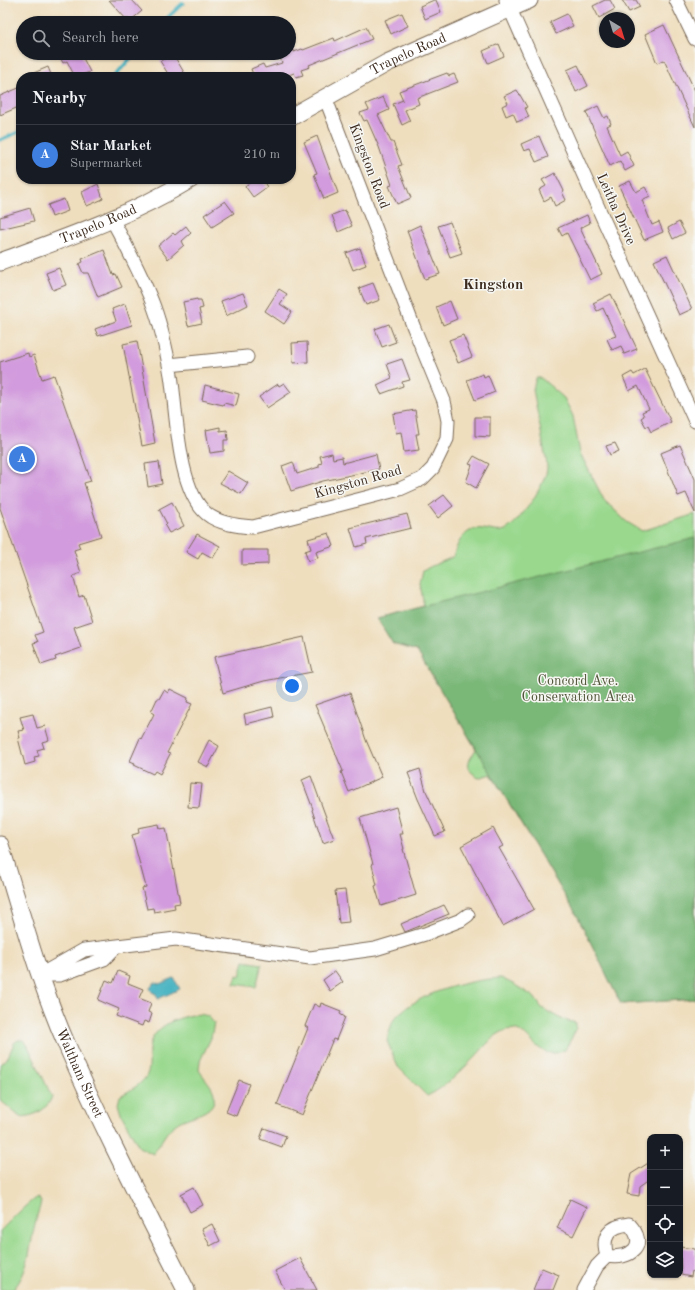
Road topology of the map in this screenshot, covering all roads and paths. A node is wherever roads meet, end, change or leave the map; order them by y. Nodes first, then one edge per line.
1 (529, 0) edge
2 (676, 0) edge
3 (508, 4) edge
4 (695, 39) edge
5 (326, 97) junction
6 (296, 114) edge
7 (182, 184) edge
8 (112, 219) junction
9 (0, 262) edge
10 (247, 357) dead end
11 (169, 365) junction
12 (695, 421) edge
13 (0, 846) edge
14 (468, 915) dead end
15 (40, 975) junction
16 (607, 1256) dead end
17 (186, 1290) edge
18 (584, 1290) edge

1 - 3 main road, Trapelo Road
2 - 4 street
3 - 5 main road, Trapelo Road
3 - 12 street, Leitha Drive
5 - 6 main road, Trapelo Road
5 - 11 street, Kingston Road
7 - 8 main road, Trapelo Road
8 - 9 main road, Trapelo Road
8 - 11 street, Kingston Road
10 - 11 street
13 - 15 main road, Waltham Street
14 - 15 street
15 - 17 main road, Waltham Street
16 - 18 street

